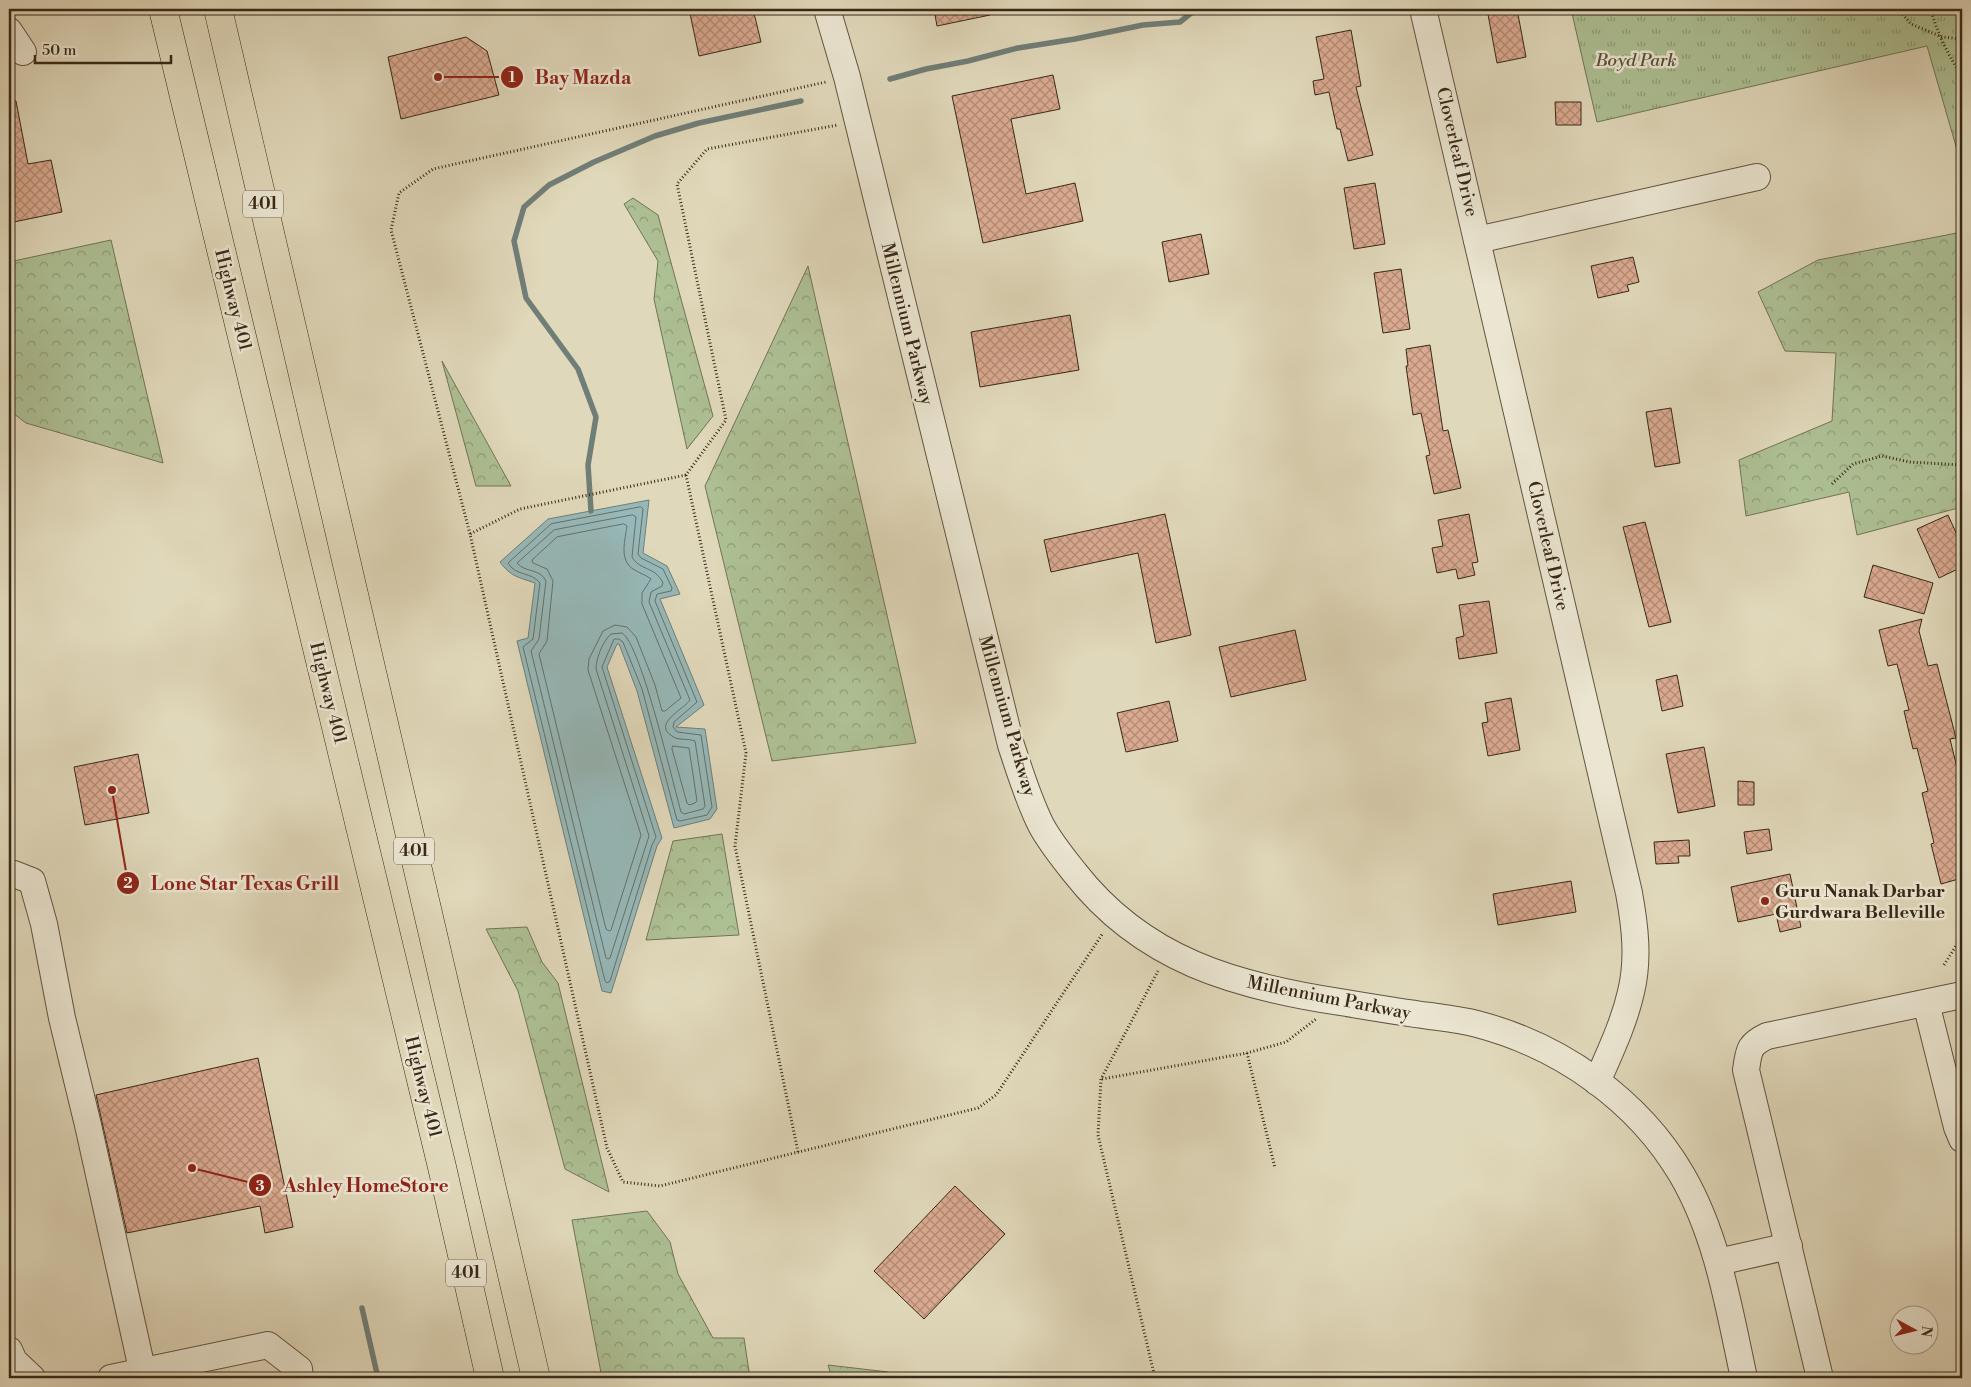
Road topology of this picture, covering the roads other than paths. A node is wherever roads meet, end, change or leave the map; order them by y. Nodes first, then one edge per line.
1 (162, 9) edge
2 (218, 9) edge
3 (827, 9) edge
4 (1423, 9) edge
5 (9, 31) edge
6 (23, 52) dead end
7 (1756, 178) dead end
8 (1477, 240) junction
9 (9, 875) edge
10 (1962, 995) edge
11 (1926, 1003) junction
12 (1597, 1082) junction
13 (1962, 1139) edge
14 (442, 1167) junction
15 (1789, 1246) junction
16 (1718, 1262) junction
17 (519, 1302) junction
18 (9, 1350) edge
19 (143, 1375) edge
20 (32, 1378) edge
21 (111, 1378) edge
22 (300, 1378) edge
23 (472, 1378) edge
24 (490, 1378) edge
25 (536, 1378) edge
26 (541, 1378) edge
27 (1744, 1378) edge
28 (1820, 1378) edge

1 - 14 highway, Highway 401 / 401
2 - 17 highway, 401
3 - 12 street, Millennium Parkway
4 - 8 street, Cloverleaf Drive
5 - 6 street
7 - 8 street
8 - 12 street, Cloverleaf Drive
9 - 19 street
10 - 11 street
11 - 13 street
11 - 15 street
12 - 16 street, Millennium Parkway
14 - 23 highway
14 - 24 highway, Highway 401 / 401
15 - 16 street
15 - 28 street
16 - 27 street, Millennium Parkway
17 - 25 highway, 401
17 - 26 highway
18 - 20 street
19 - 21 street
19 - 22 street

